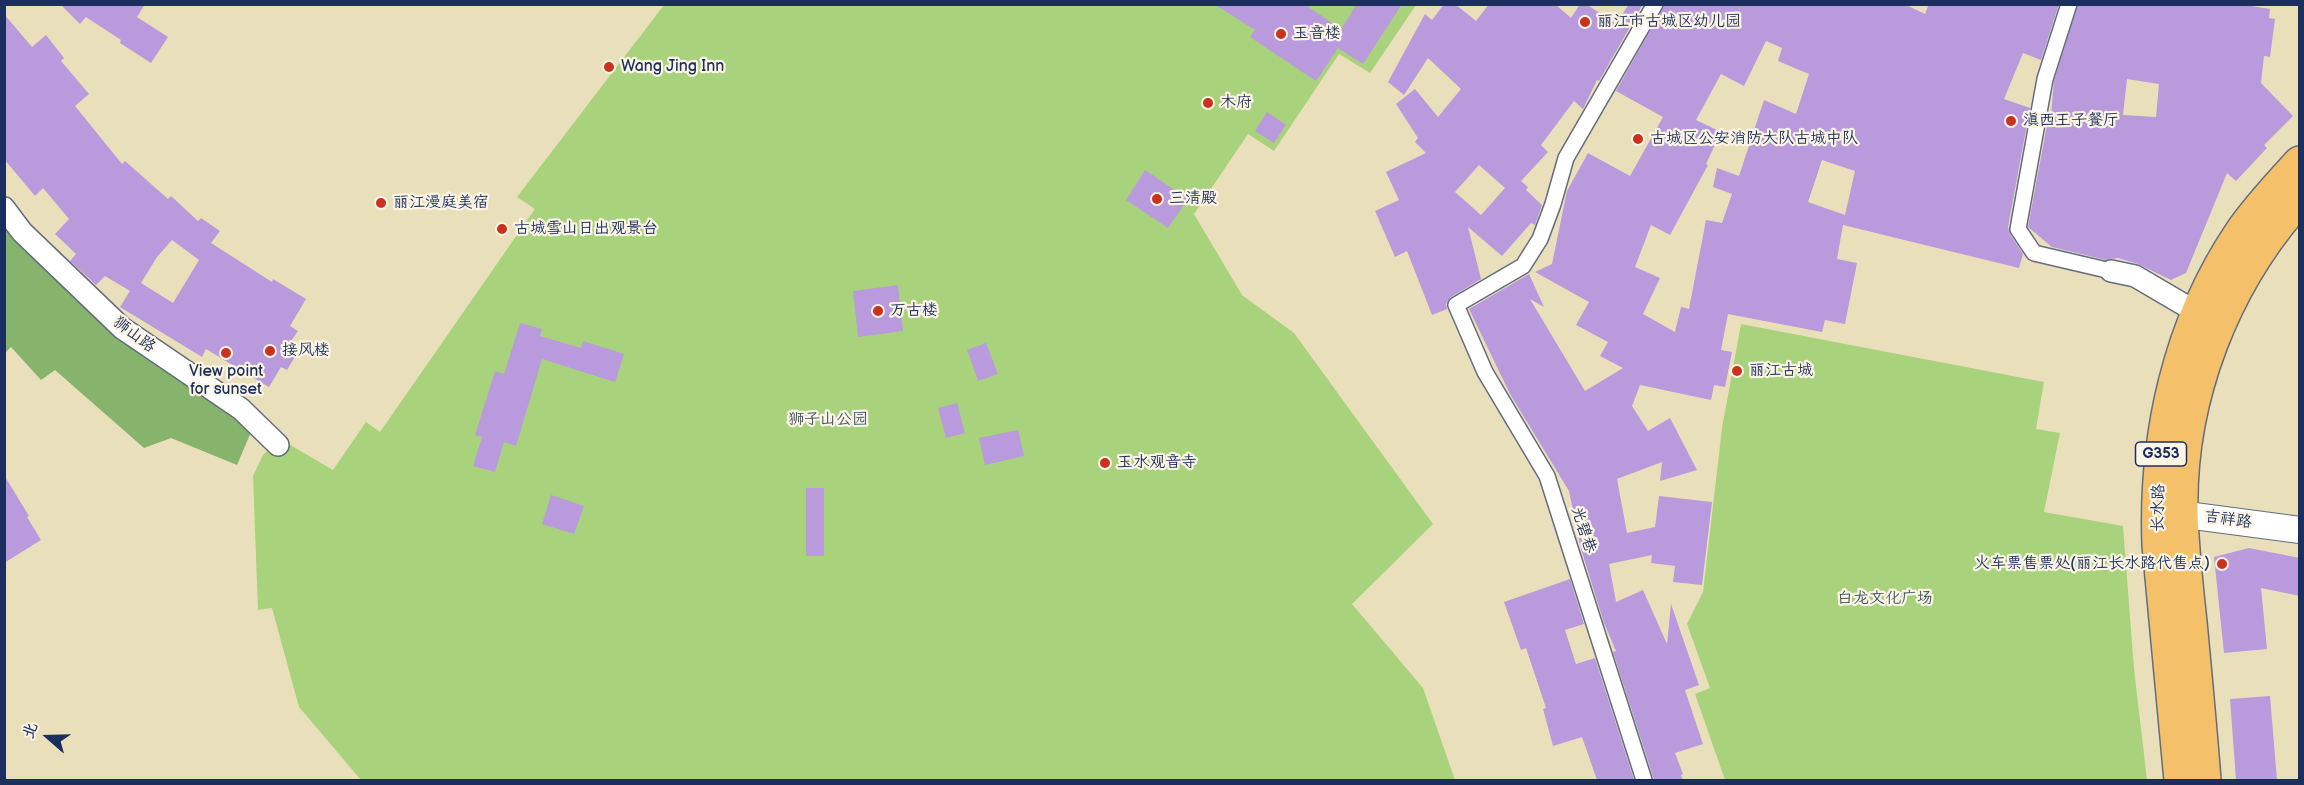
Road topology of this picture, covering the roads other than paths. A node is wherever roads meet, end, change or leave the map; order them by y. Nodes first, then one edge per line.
1 (1655, 4) edge
2 (2069, 4) edge
3 (2300, 163) edge
4 (2300, 198) edge
5 (4, 208) edge
6 (2111, 271) joint
7 (2198, 313) junction
8 (278, 445) dead end
9 (2169, 512) junction
10 (2300, 530) edge
11 (1644, 780) edge
12 (2181, 780) edge
13 (2204, 780) edge

1 - 11 street, 光碧巷
2 - 6 street
3 - 7 highway, 长水路 / G353
4 - 9 highway, 长水路 / G353
5 - 8 street, 狮山路
6 - 7 street
7 - 9 highway, 长水路 / G353
9 - 10 street, 吉祥路
9 - 12 highway, 长水路 / G353
9 - 13 highway, 长水路 / G353

